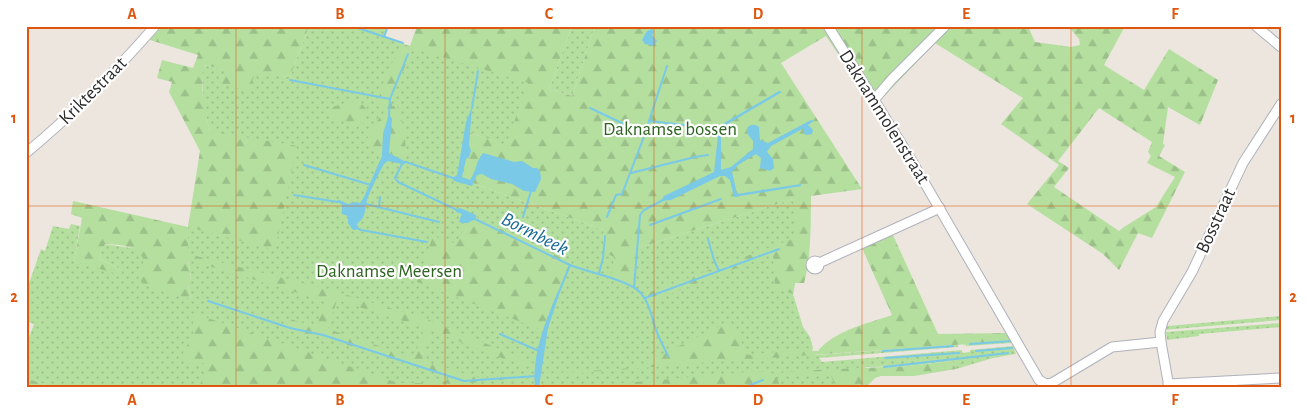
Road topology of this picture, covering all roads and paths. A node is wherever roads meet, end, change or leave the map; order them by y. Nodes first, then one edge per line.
1 (155, 26) edge
2 (828, 26) edge
3 (945, 26) edge
4 (1256, 26) edge
5 (1281, 47) edge
6 (874, 100) junction
7 (1281, 104) edge
8 (26, 153) edge
9 (940, 208) junction
10 (819, 264) dead end
11 (1161, 342) junction
12 (1277, 381) edge
13 (1046, 385) edge
14 (1168, 385) edge

1 - 8 street, Kriktestraat
2 - 6 street, Daknammolenstraat
3 - 6 street
4 - 5 street
6 - 9 street, Daknammolenstraat
7 - 11 street, Bosstraat
9 - 10 street
9 - 13 street, Daknammolenstraat
11 - 13 street
11 - 14 street, Bosstraat
12 - 14 street

